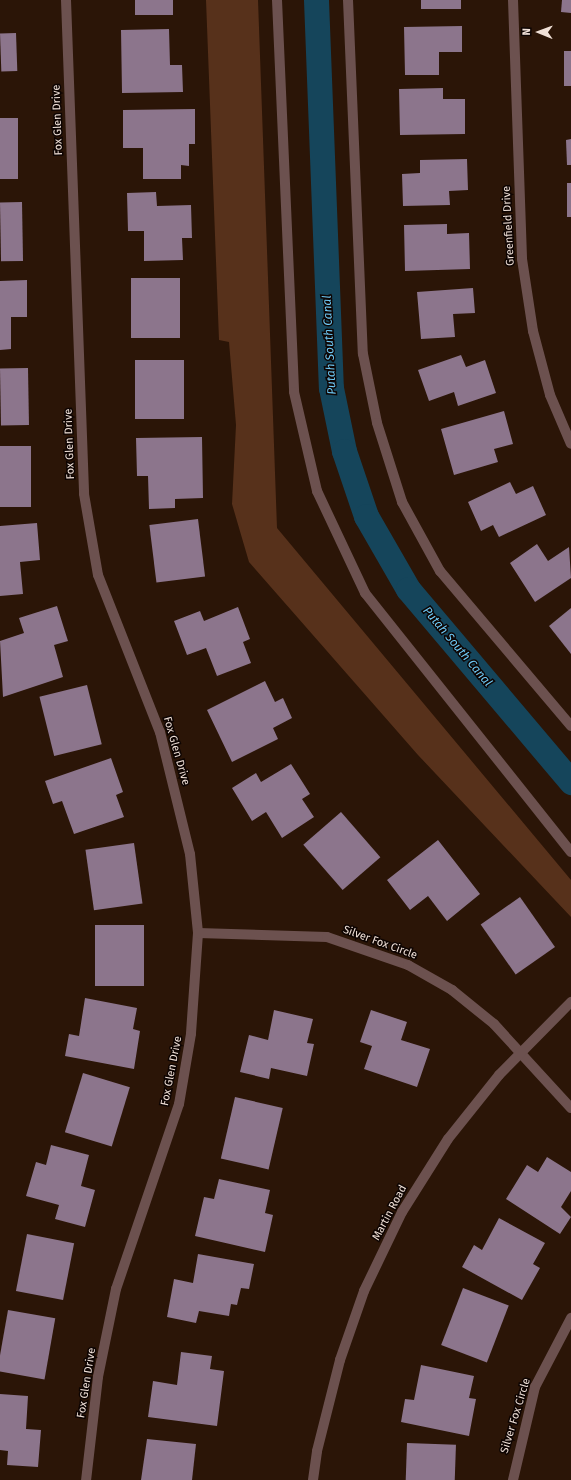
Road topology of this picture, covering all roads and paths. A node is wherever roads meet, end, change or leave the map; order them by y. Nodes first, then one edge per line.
1 (66, 0) edge
2 (277, 0) edge
3 (348, 0) edge
4 (513, 0) edge
5 (571, 444) edge
6 (571, 726) edge
7 (571, 852) edge
8 (198, 932) junction
9 (571, 1002) edge
10 (521, 1052) junction
11 (571, 1108) edge
12 (571, 1318) edge
13 (86, 1480) edge
14 (313, 1480) edge
15 (513, 1480) edge

1 - 8 street, Fox Glen Drive
2 - 7 street
3 - 6 street
4 - 5 street, Greenfield Drive
8 - 10 street, Silver Fox Circle
8 - 13 street, Fox Glen Drive
9 - 10 street, Martin Road
10 - 11 street, Silver Fox Circle
10 - 14 street, Martin Road
12 - 15 street, Silver Fox Circle

